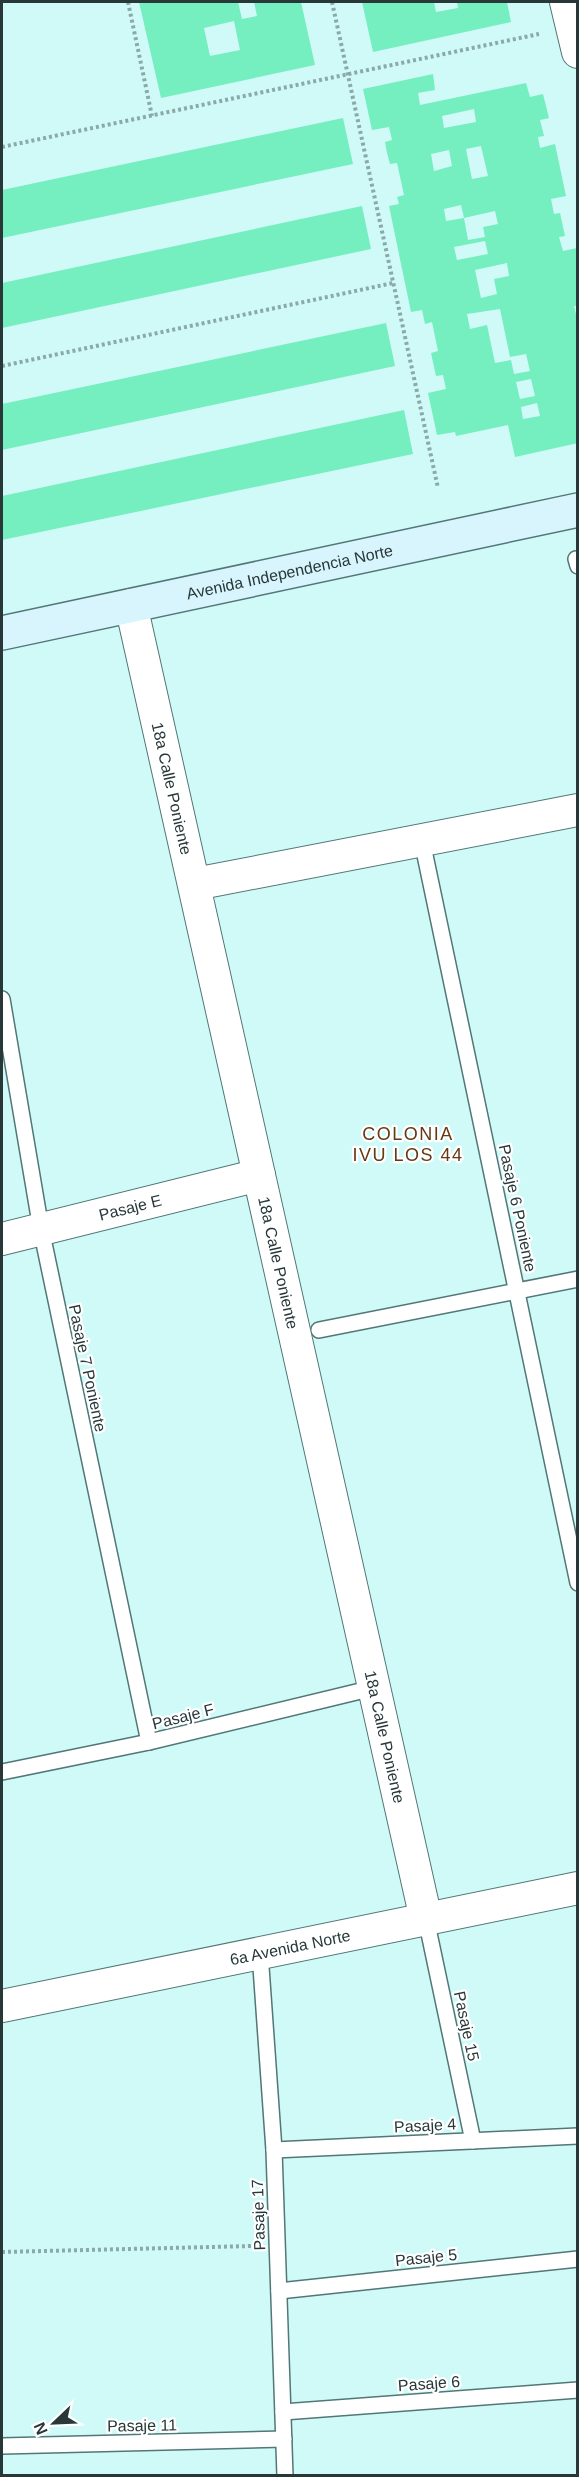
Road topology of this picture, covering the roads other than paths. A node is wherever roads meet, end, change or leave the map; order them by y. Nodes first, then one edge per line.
1 (566, 2) edge
2 (578, 52) edge
3 (578, 510) edge
4 (131, 605) junction
5 (2, 633) edge
6 (578, 810) edge
7 (422, 841) junction
8 (195, 884) junction
9 (2, 999) edge
10 (259, 1175) junction
11 (40, 1229) junction
12 (2, 1239) edge
13 (578, 1279) edge
14 (517, 1291) junction
15 (319, 1330) dead end
16 (578, 1583) edge
17 (373, 1688) junction
18 (149, 1742) junction
19 (2, 1772) edge
20 (578, 1888) edge
21 (426, 1919) junction
22 (260, 1953) junction
23 (2, 2006) edge
24 (578, 2136) edge
25 (473, 2141) junction
26 (274, 2150) junction
27 (578, 2259) edge
28 (279, 2291) junction
29 (578, 2390) edge
30 (283, 2412) junction
31 (284, 2439) junction
32 (2, 2446) edge
33 (285, 2475) edge

1 - 2 street
3 - 4 street, Avenida Independencia Norte
4 - 5 street, Avenida Independencia Norte
4 - 8 street, 18a Calle Poniente
6 - 7 street
7 - 8 street
7 - 14 lane, Pasaje 6 Poniente
8 - 10 street, 18a Calle Poniente
9 - 11 lane, Pasaje 7 Poniente
10 - 11 street, Pasaje E
10 - 17 street, 18a Calle Poniente
11 - 12 street, Pasaje E
11 - 18 lane, Pasaje 7 Poniente
13 - 14 lane
14 - 15 lane
14 - 16 lane, Pasaje 6 Poniente
17 - 18 lane, Pasaje F
17 - 21 street, 18a Calle Poniente
18 - 19 lane, Pasaje F
20 - 21 street, 6a Avenida Norte
21 - 22 street, 6a Avenida Norte
21 - 25 lane, Pasaje 15
22 - 23 street, 6a Avenida Norte
22 - 26 lane, Pasaje 17
24 - 25 lane, Pasaje 4
25 - 26 lane, Pasaje 4
26 - 28 lane, Pasaje 17
27 - 28 lane, Pasaje 5
28 - 30 lane, Pasaje 17
29 - 30 lane, Pasaje 6
30 - 31 lane, Pasaje 17
31 - 32 lane, Pasaje 11
31 - 33 lane, Pasaje 17

